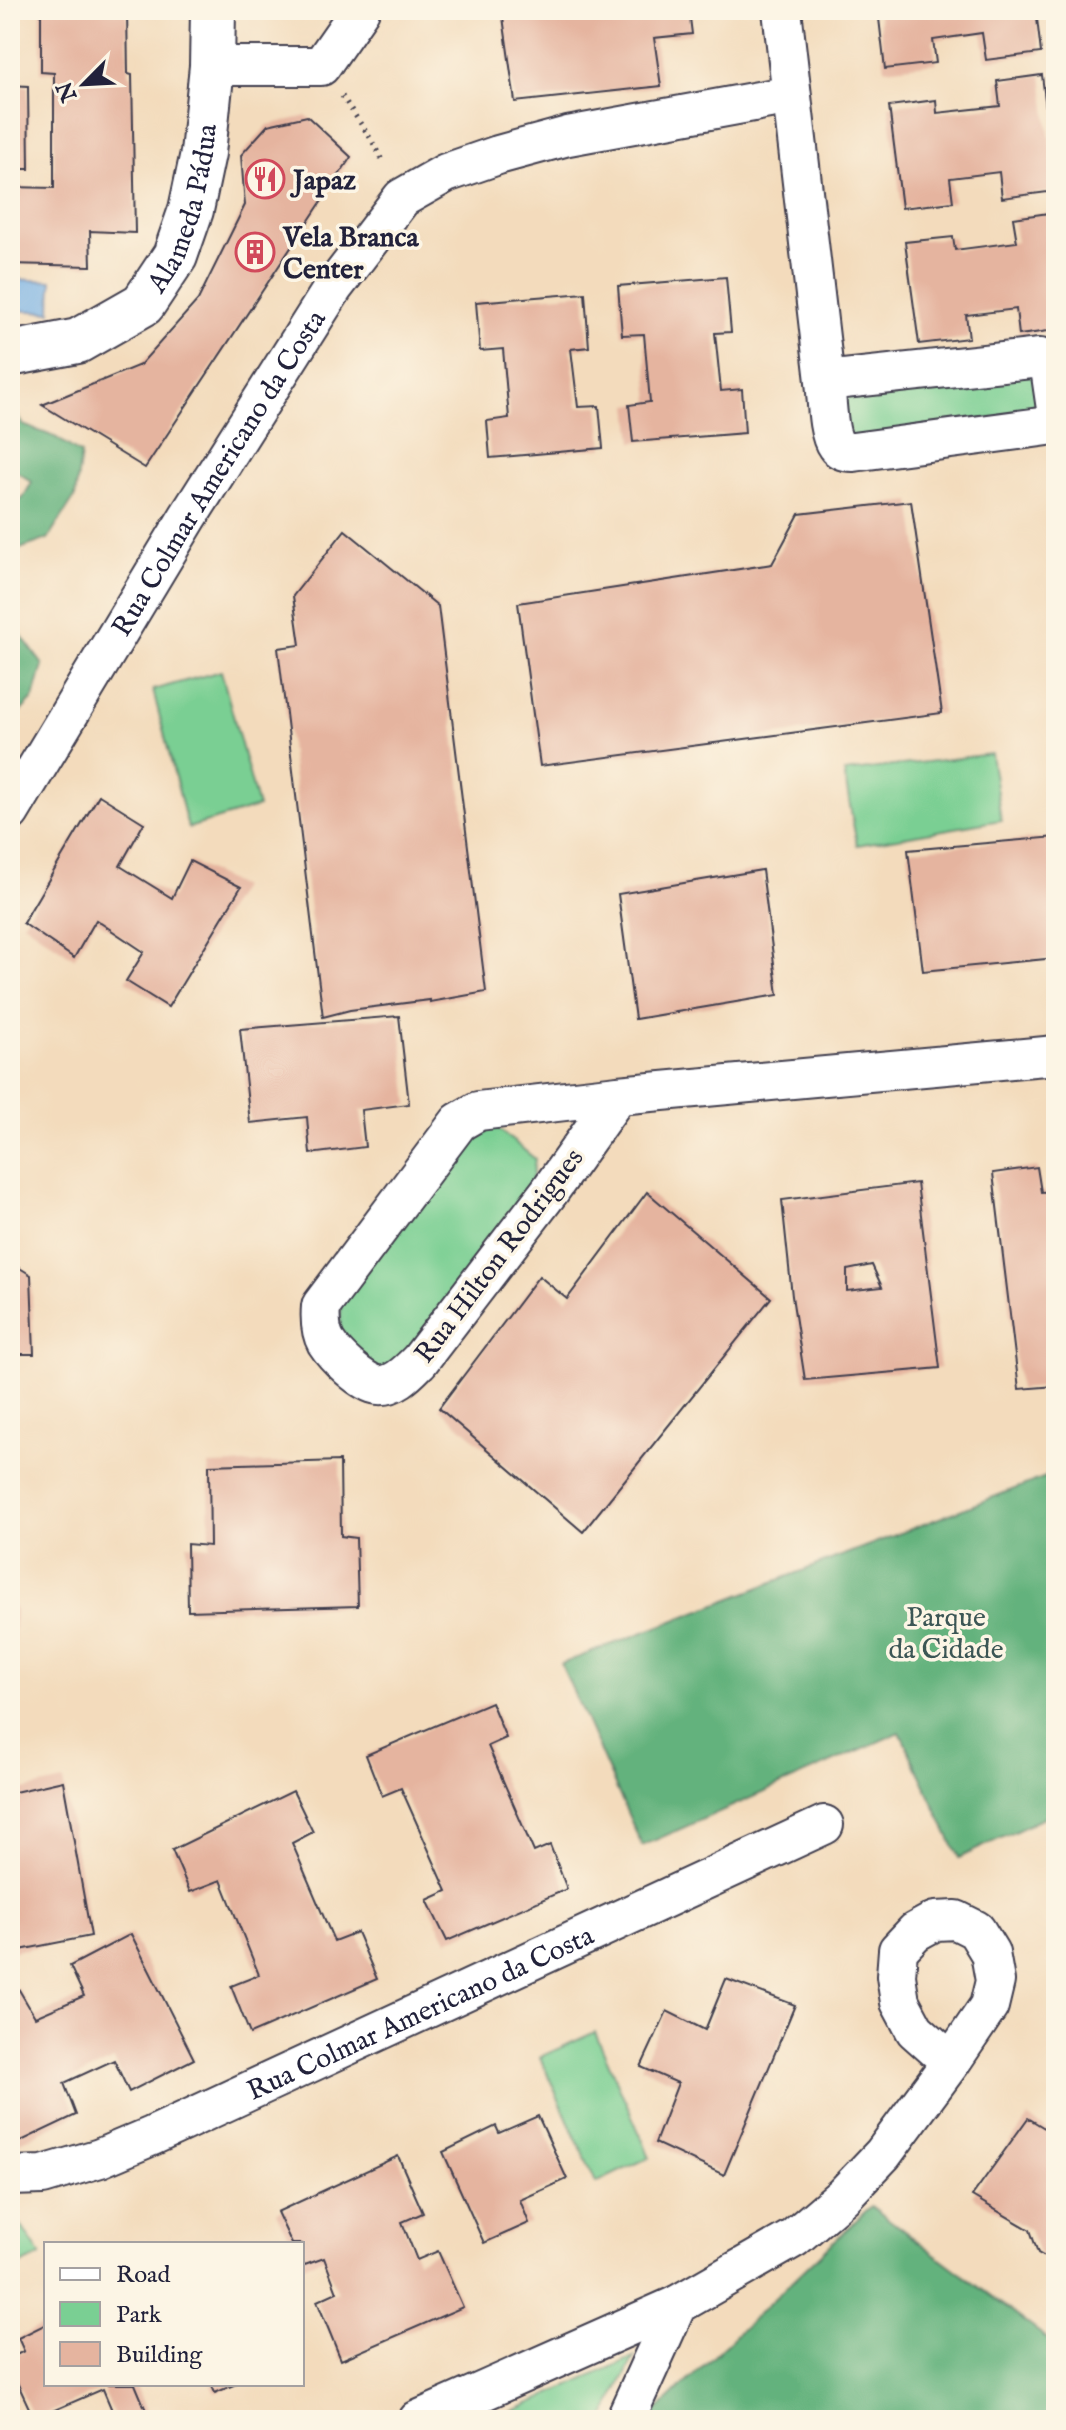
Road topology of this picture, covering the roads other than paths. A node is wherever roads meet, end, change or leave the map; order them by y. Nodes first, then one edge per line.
1 (213, 10) edge
2 (360, 10) edge
3 (782, 10) edge
4 (212, 66) junction
5 (791, 95) junction
6 (10, 354) edge
7 (825, 381) junction
8 (1056, 409) edge
9 (1056, 418) edge
10 (10, 812) edge
11 (1056, 1055) edge
12 (618, 1095) junction
13 (824, 1825) dead end
14 (951, 2062) dead end
15 (10, 2176) edge
16 (677, 2305) junction
17 (418, 2420) edge
18 (625, 2420) edge

1 - 4 street, Alameda Pádua
2 - 4 street
3 - 5 street
4 - 6 street, Alameda Pádua
5 - 7 street
5 - 10 street, Rua Colmar Americano da Costa
7 - 8 street
7 - 9 street
11 - 12 street, Rua Hilton Rodrigues
12 - 12 street, Rua Hilton Rodrigues
13 - 15 street, Rua Colmar Americano da Costa
14 - 16 street
16 - 17 street
16 - 18 street

